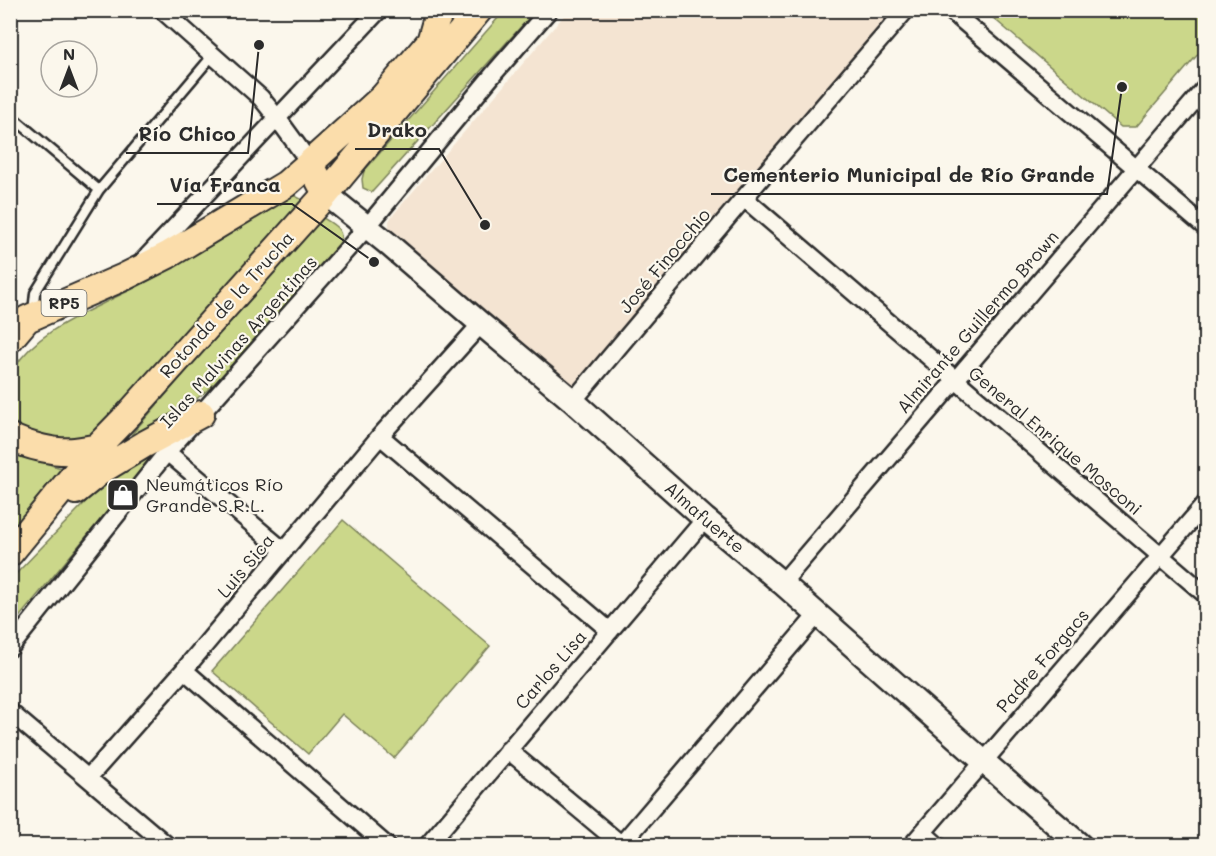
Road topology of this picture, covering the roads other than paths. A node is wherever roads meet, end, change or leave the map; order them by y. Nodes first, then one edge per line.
1 (162, 10) edge
2 (379, 10) edge
3 (441, 10) edge
4 (457, 10) edge
5 (479, 10) edge
6 (549, 10) edge
7 (906, 10) edge
8 (950, 10) edge
9 (430, 42) junction
10 (213, 55) junction
11 (1206, 87) edge
12 (10, 115) edge
13 (278, 119) junction
14 (310, 163) junction
15 (1136, 168) junction
16 (99, 190) junction
17 (326, 194) junction
18 (744, 198) junction
19 (367, 227) junction
20 (1206, 228) edge
21 (124, 277) junction
22 (23, 321) edge
23 (481, 324) junction
24 (10, 339) edge
25 (954, 380) junction
26 (573, 401) junction
27 (201, 414) joint
28 (380, 436) junction
29 (10, 437) edge
30 (97, 447) junction
31 (156, 448) junction
32 (1206, 503) edge
33 (705, 519) junction
34 (32, 529) junction
35 (284, 551) junction
36 (10, 553) edge
37 (1160, 556) junction
38 (782, 583) junction
39 (1206, 595) edge
40 (817, 615) junction
41 (610, 632) junction
42 (10, 648) edge
43 (184, 670) junction
44 (10, 712) edge
45 (508, 750) junction
46 (983, 761) junction
47 (88, 778) junction
48 (925, 829) junction
49 (621, 845) edge
50 (168, 846) edge
51 (387, 846) edge
52 (427, 846) edge
53 (911, 846) edge
54 (944, 846) edge
55 (1080, 846) edge

1 - 10 street
2 - 13 street
3 - 9 main road
4 - 9 main road, RP5
5 - 17 main road, Rotonda de la Trucha
6 - 19 street, Islas Malvinas Argentinas
7 - 18 street, José Finocchio
8 - 15 street
9 - 14 main road, RP5
10 - 13 street
10 - 16 lane
11 - 15 street, Almirante Guillermo Brown
12 - 16 lane
13 - 14 street
13 - 21 street
14 - 17 main road
14 - 21 main road, RP5
15 - 20 street
15 - 25 street, Almirante Guillermo Brown
16 - 22 lane
17 - 19 street, Almafuerte
17 - 30 main road, Rotonda de la Trucha
18 - 25 street, General Enrique Mosconi
18 - 26 street, José Finocchio
19 - 23 street, Almafuerte
19 - 27 street, Islas Malvinas Argentinas
21 - 22 main road, RP5
22 - 24 main road, RP5
23 - 26 street, Almafuerte
23 - 28 street, Luis Sica
25 - 37 street, General Enrique Mosconi
25 - 38 street, Almirante Guillermo Brown
26 - 33 street, Almafuerte
27 - 31 main road
28 - 35 street, Luis Sica
28 - 41 street
29 - 30 main road
30 - 31 main road
30 - 34 main road, Rotonda de la Trucha
31 - 34 main road
31 - 35 street
31 - 42 street, Islas Malvinas Argentinas
32 - 37 street, Padre Forgacs
33 - 38 street, Almafuerte
33 - 41 street, Carlos Lisa
34 - 36 main road
35 - 43 street, Luis Sica
37 - 39 street, General Enrique Mosconi
37 - 46 street, Padre Forgacs
38 - 40 street, Almafuerte
40 - 46 street, Almafuerte
40 - 49 street
41 - 45 street, Carlos Lisa
43 - 47 street, Luis Sica
43 - 51 street
44 - 47 street
45 - 49 street
45 - 52 street, Carlos Lisa
46 - 48 street, Padre Forgacs
46 - 55 street, Almafuerte
47 - 50 street
48 - 53 street, Padre Forgacs
48 - 54 lane

